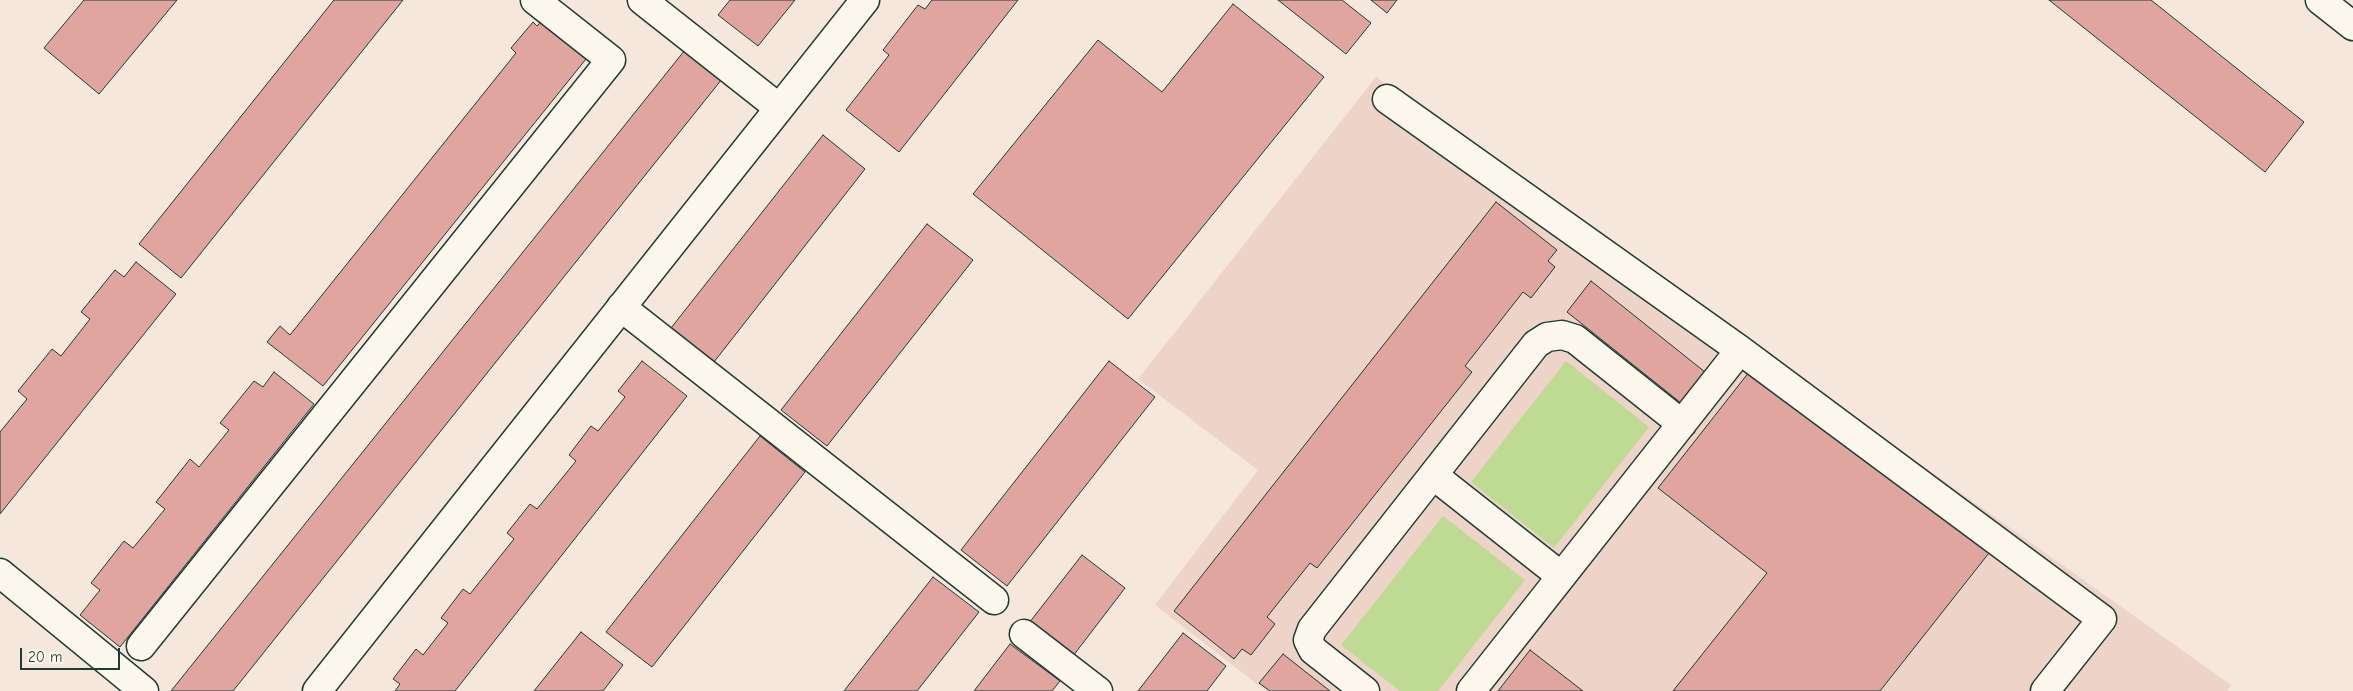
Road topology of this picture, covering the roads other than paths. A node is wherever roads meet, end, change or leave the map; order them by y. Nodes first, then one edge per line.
1 (536, 0) edge
2 (642, 0) edge
3 (865, 0) edge
4 (2320, 0) edge
5 (2353, 26) edge
6 (1387, 99) dead end
7 (779, 108) junction
8 (621, 307) junction
9 (1740, 350) junction
10 (1682, 424) junction
11 (1434, 475) junction
12 (0, 572) edge
13 (1561, 576) junction
14 (994, 600) dead end
15 (1024, 634) dead end
16 (141, 646) dead end
17 (144, 691) edge
18 (317, 691) edge
19 (1098, 691) edge
20 (1365, 691) edge
21 (1471, 691) edge
22 (2045, 691) edge

1 - 16 street
2 - 7 street
3 - 7 street
4 - 5 street
6 - 9 street
7 - 8 street
8 - 14 street
8 - 18 street
9 - 10 street
9 - 22 street
10 - 11 street
10 - 13 street
11 - 13 street
11 - 20 street
12 - 17 street
13 - 21 street
15 - 19 street

